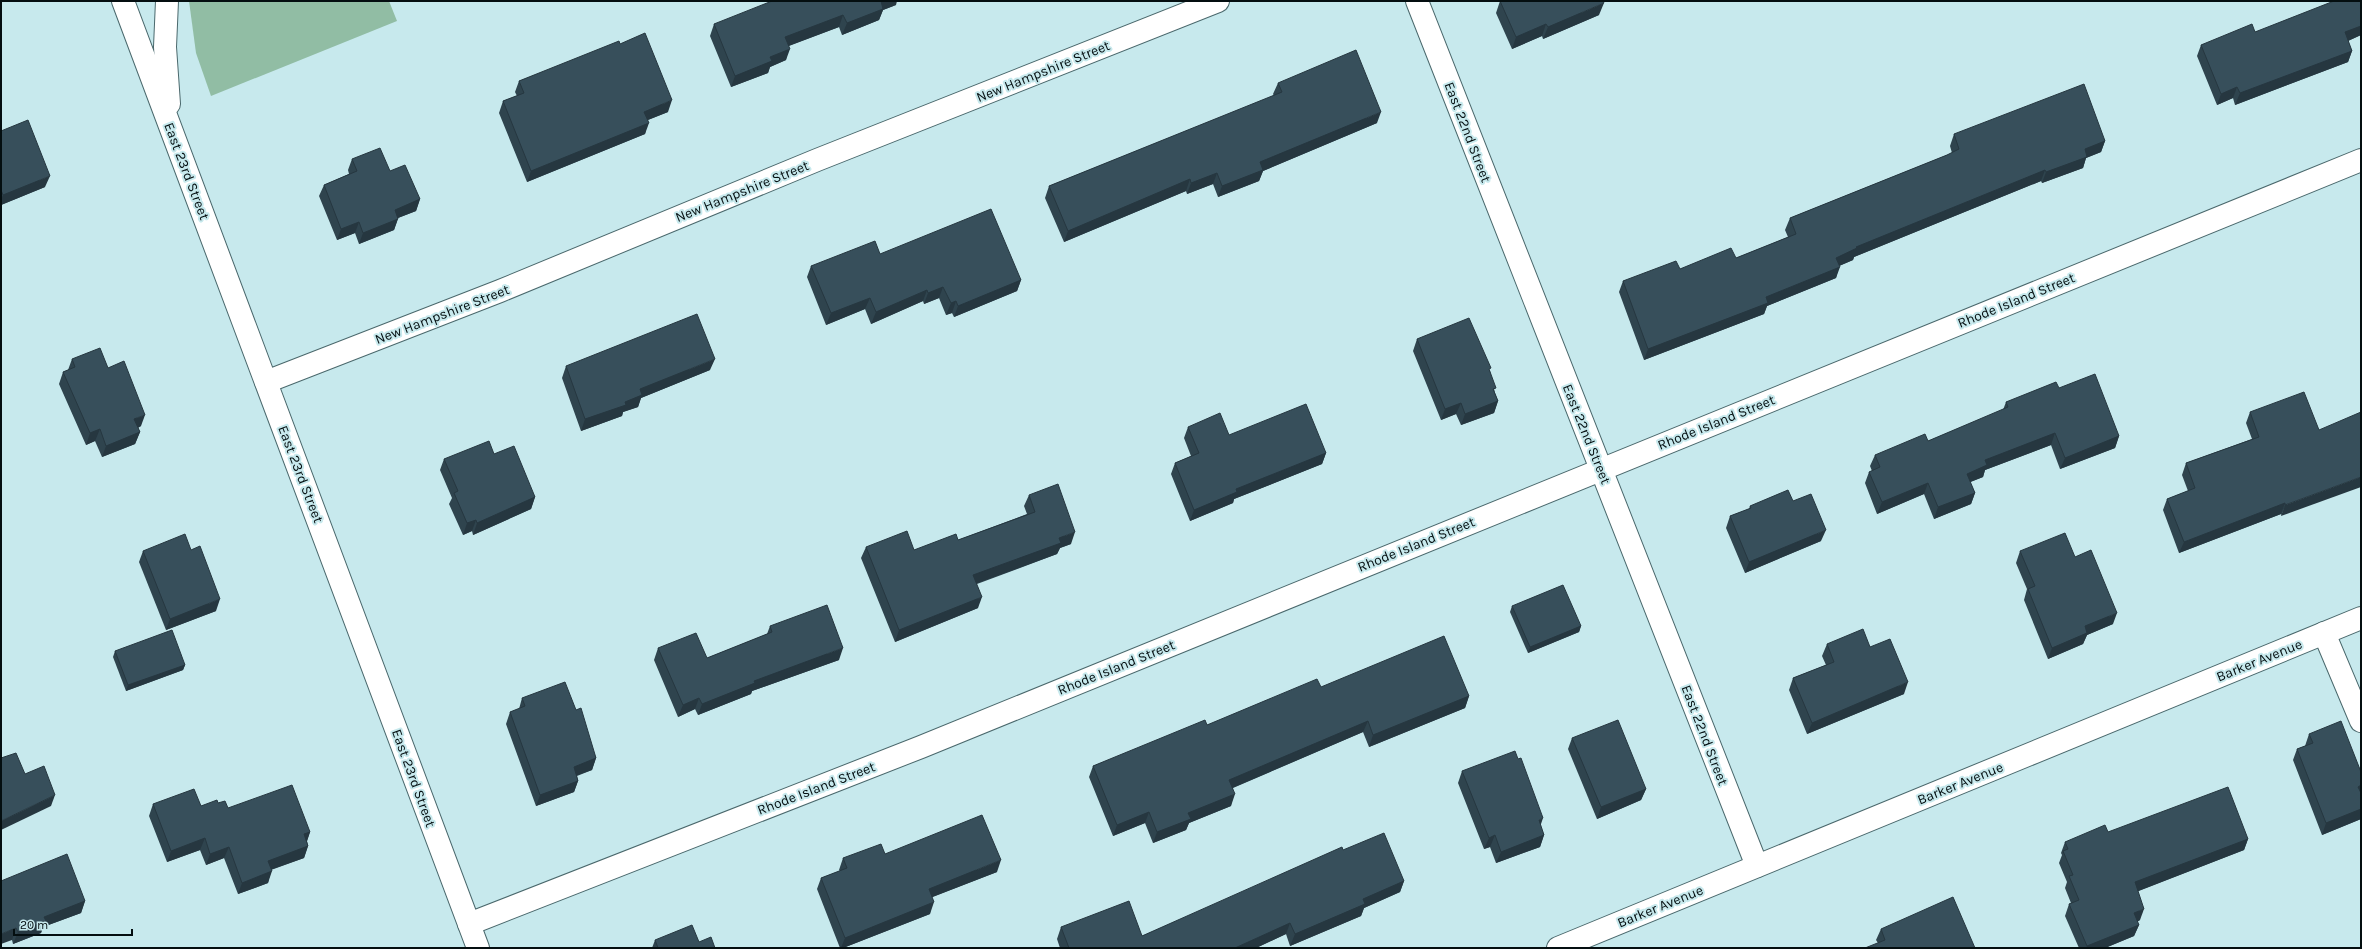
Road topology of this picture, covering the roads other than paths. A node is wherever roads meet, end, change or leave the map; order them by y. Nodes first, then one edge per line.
1 (123, 1) edge
2 (167, 1) edge
3 (1218, 1) edge
4 (1417, 1) edge
5 (171, 129) junction
6 (2361, 160) edge
7 (266, 382) junction
8 (1601, 468) junction
9 (2361, 618) edge
10 (2324, 633) junction
11 (2361, 721) edge
12 (1757, 866) junction
13 (469, 924) junction
14 (478, 948) edge
15 (1558, 948) edge

1 - 5 street, East 23rd Street
2 - 5 street
3 - 7 street, New Hampshire Street
4 - 8 street, East 22nd Street
5 - 7 street, East 23rd Street
6 - 8 street, Rhode Island Street
7 - 13 street, East 23rd Street
8 - 12 street, East 22nd Street
8 - 13 street, Rhode Island Street
9 - 10 street, Barker Avenue
10 - 11 street
10 - 12 street, Barker Avenue
12 - 15 street, Barker Avenue
13 - 14 street, East 23rd Street

